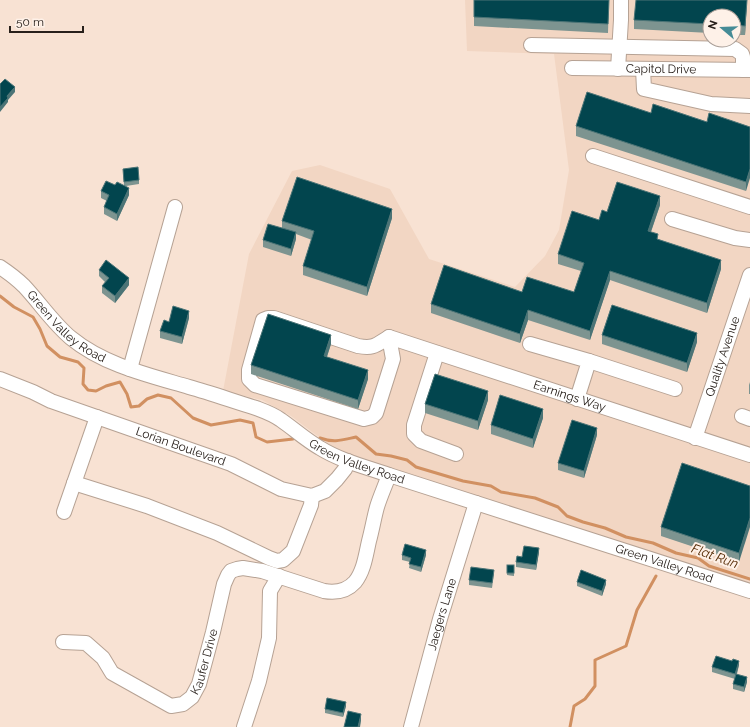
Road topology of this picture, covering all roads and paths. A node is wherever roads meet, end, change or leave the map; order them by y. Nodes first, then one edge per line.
1 (621, 0) edge
2 (531, 45) dead end
3 (619, 47) junction
4 (669, 48) junction
5 (572, 68) dead end
6 (618, 69) junction
7 (643, 69) junction
8 (671, 69) junction
9 (747, 70) edge
10 (750, 106) edge
11 (593, 156) dead end
12 (750, 207) edge
13 (175, 208) dead end
14 (672, 219) dead end
15 (750, 240) edge
16 (0, 267) edge
17 (750, 275) edge
18 (389, 337) junction
19 (530, 344) dead end
20 (437, 353) junction
21 (588, 361) junction
22 (130, 369) junction
23 (0, 379) edge
24 (675, 388) dead end
25 (577, 399) junction
26 (97, 417) junction
27 (695, 438) junction
28 (456, 454) dead end
29 (750, 456) edge
30 (348, 461) junction
31 (389, 475) junction
32 (74, 483) junction
33 (312, 496) junction
34 (476, 503) junction
35 (64, 512) dead end
36 (279, 576) junction
37 (750, 591) edge
38 (63, 642) dead end
39 (244, 727) edge
40 (410, 727) edge

1 - 3 street
2 - 3 street
3 - 4 street
3 - 6 street
4 - 8 street
4 - 9 street
5 - 6 street, Capitol Drive
6 - 7 street, Capitol Drive
7 - 8 street, Capitol Drive
7 - 10 street
8 - 9 street, Capitol Drive
11 - 12 street
13 - 22 street
14 - 15 street
16 - 22 street, Green Valley Road
17 - 27 street, Quality Avenue
18 - 18 street
18 - 20 street, Earnings Way
19 - 21 street
20 - 25 street, Earnings Way
20 - 28 street
21 - 24 street
21 - 25 street
22 - 30 street, Green Valley Road
23 - 26 street, Lorian Boulevard
25 - 27 street, Earnings Way
26 - 32 street
26 - 33 street, Lorian Boulevard
27 - 29 street, Earnings Way
30 - 31 street, Green Valley Road
30 - 33 street
31 - 34 street, Green Valley Road
31 - 36 street, Kaufer Drive
32 - 33 street
32 - 35 street
34 - 37 street, Green Valley Road
34 - 40 street, Jaegers Lane
36 - 38 street, Kaufer Drive
36 - 39 street

